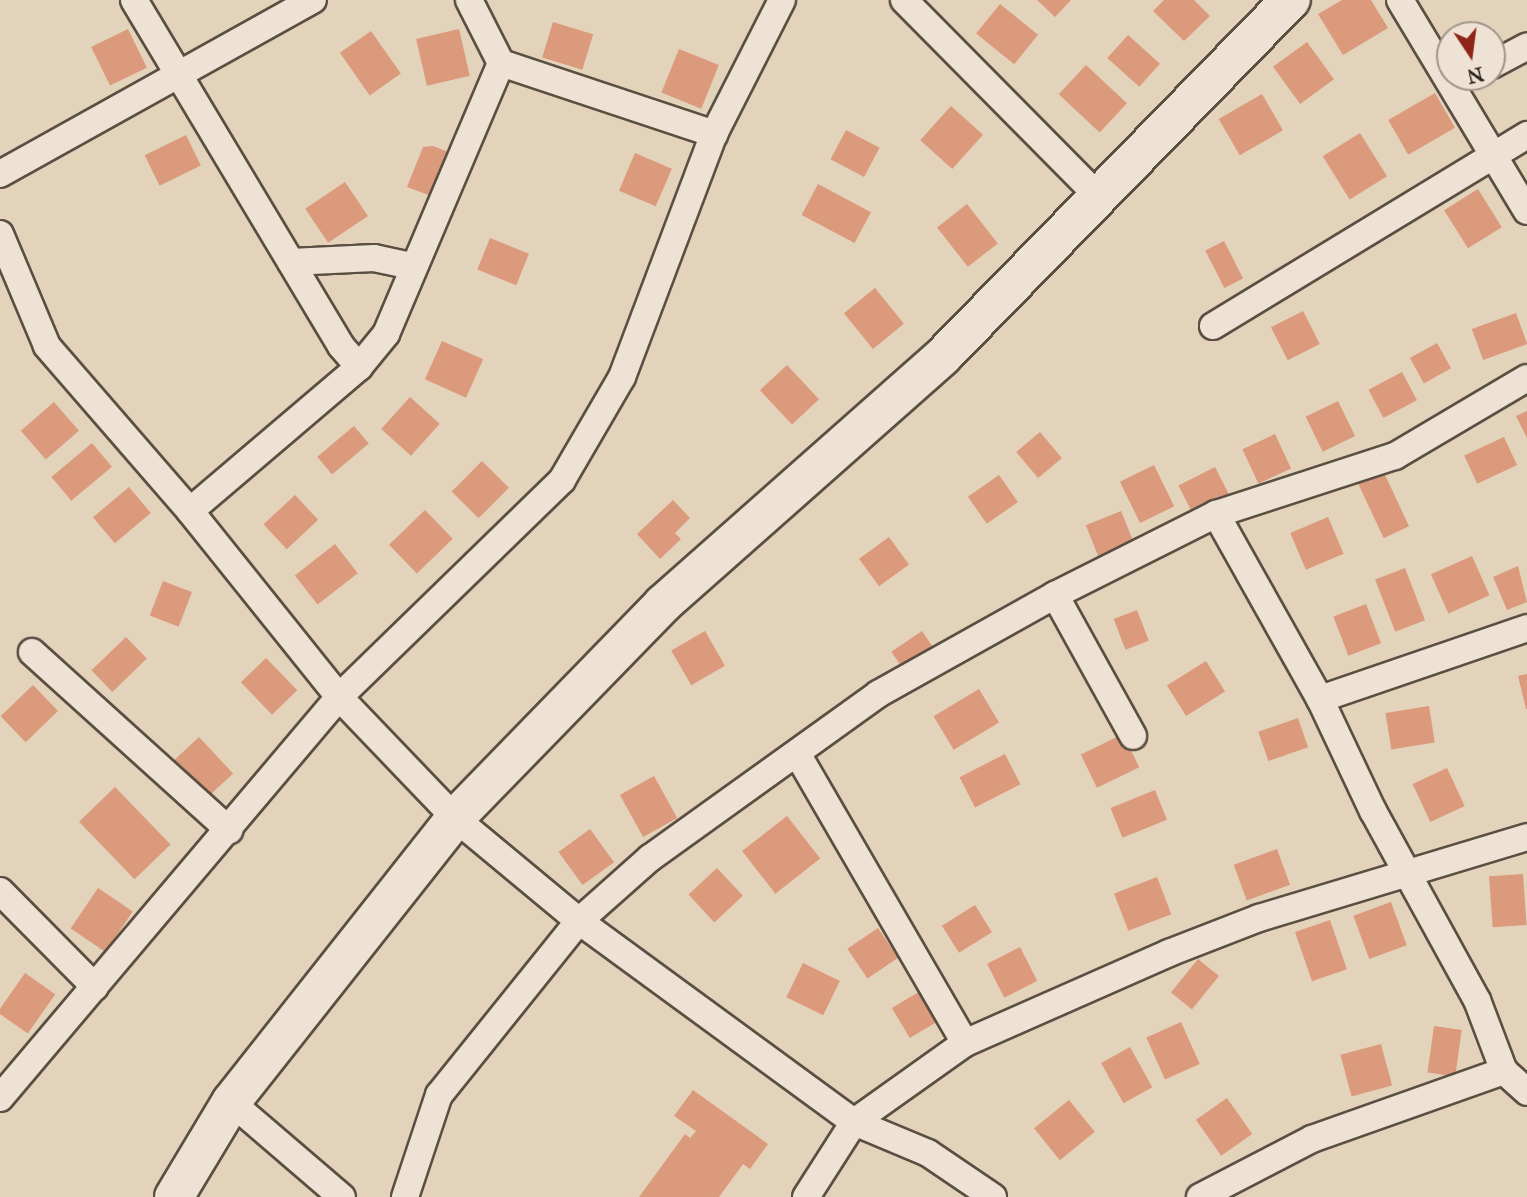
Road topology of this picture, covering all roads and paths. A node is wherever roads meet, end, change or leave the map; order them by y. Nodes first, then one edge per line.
1 (134, 0) edge
2 (313, 0) edge
3 (469, 0) edge
4 (782, 0) edge
5 (1291, 0) edge
6 (1400, 0) edge
7 (919, 5) edge
8 (1527, 46) edge
9 (1436, 48) edge
10 (1506, 57) edge
11 (501, 63) junction
12 (178, 75) junction
13 (1466, 91) edge
14 (714, 134) junction
15 (1527, 135) edge
16 (1496, 154) junction
17 (0, 174) edge
18 (1100, 197) junction
19 (1527, 211) edge
20 (0, 234) edge
21 (291, 262) junction
22 (412, 266) junction
23 (1213, 326) dead end
24 (359, 367) junction
25 (1527, 377) edge
26 (190, 512) junction
27 (1216, 514) junction
28 (1055, 595) junction
29 (1527, 628) edge
30 (32, 652) dead end
31 (339, 697) junction
32 (1320, 699) junction
33 (1133, 736) dead end
34 (798, 755) junction
35 (455, 818) junction
36 (229, 830) junction
37 (1527, 837) edge
38 (1411, 874) junction
39 (0, 891) edge
40 (579, 921) junction
41 (95, 987) junction
42 (965, 1043) junction
43 (1504, 1072) junction
44 (1527, 1092) edge
45 (0, 1098) edge
46 (231, 1102) junction
47 (854, 1122) junction
48 (174, 1197) edge
49 (342, 1197) edge
50 (405, 1197) edge
51 (806, 1197) edge
52 (993, 1197) edge
53 (1200, 1197) edge

1 - 12 street
2 - 12 street
3 - 11 street
4 - 14 street
5 - 18 street
6 - 9 street
7 - 18 street
8 - 10 street
11 - 14 street
11 - 22 street
12 - 17 street
12 - 21 street
13 - 16 street
14 - 31 street
15 - 16 street
16 - 19 street
16 - 23 street
18 - 35 street
20 - 26 street
21 - 22 street
21 - 24 street
22 - 24 street
24 - 26 street
25 - 27 street
26 - 31 street
27 - 28 street
27 - 32 street
28 - 33 street
28 - 34 street
29 - 32 street
30 - 36 street
31 - 35 street
31 - 36 street
32 - 38 street
34 - 40 street
34 - 42 street
35 - 40 street
35 - 46 street
36 - 41 street
37 - 38 street
38 - 42 street
38 - 43 street
39 - 41 street
40 - 47 street
40 - 50 street
41 - 45 street
42 - 47 street
43 - 44 street
43 - 53 street
46 - 48 street
46 - 49 street
47 - 51 street
47 - 52 street

